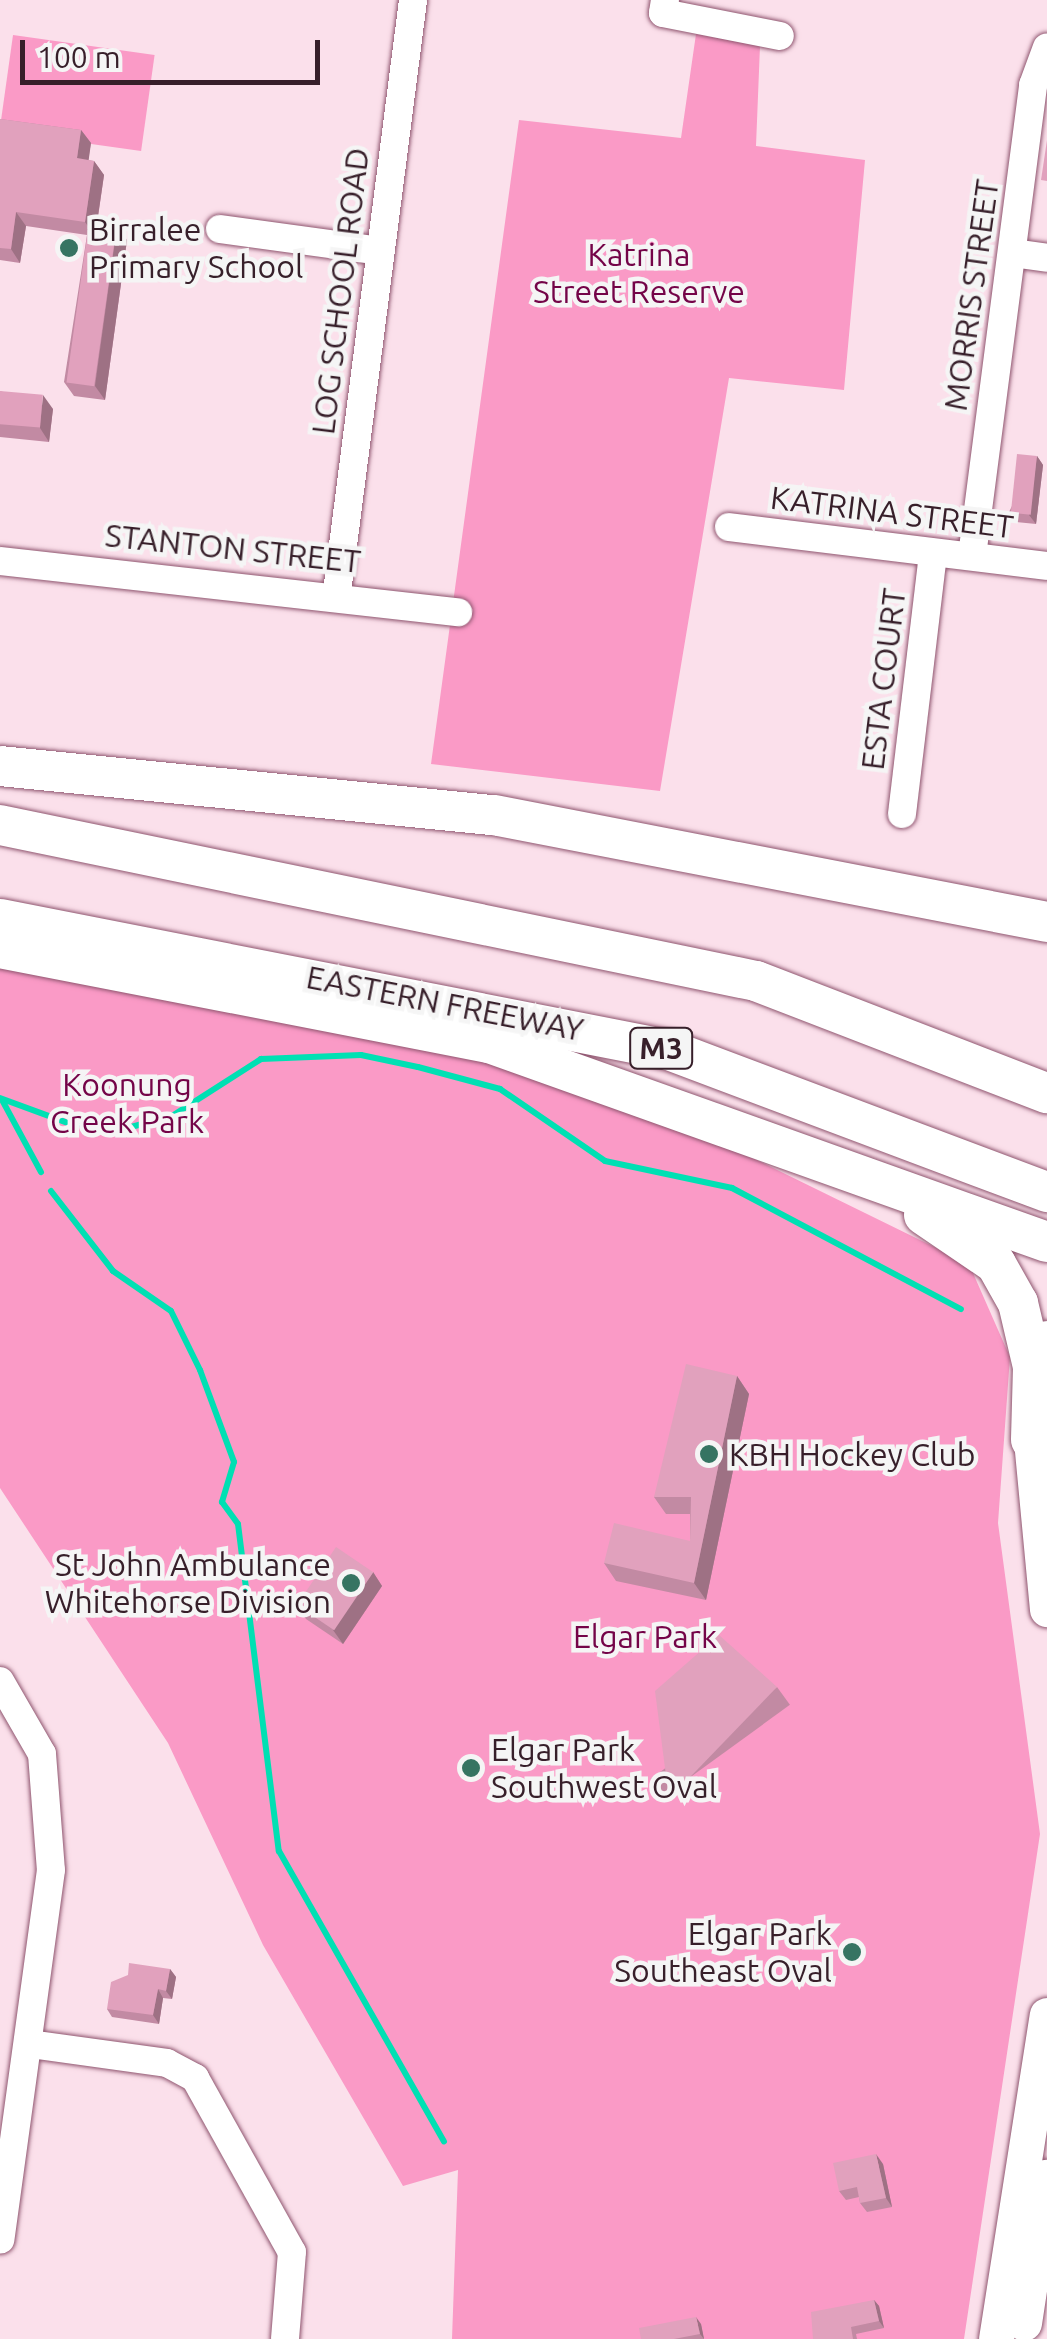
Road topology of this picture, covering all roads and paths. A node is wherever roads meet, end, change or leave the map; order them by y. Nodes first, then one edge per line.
1 (413, 0) edge
2 (665, 0) edge
3 (780, 36) dead end
4 (1047, 47) edge
5 (220, 229) dead end
6 (380, 251) junction
7 (1014, 253) junction
8 (1047, 258) edge
9 (729, 527) dead end
10 (932, 553) junction
11 (972, 556) junction
12 (0, 561) edge
13 (1047, 566) edge
14 (337, 592) junction
15 (458, 612) dead end
16 (0, 766) edge
17 (902, 814) dead end
18 (0, 826) edge
19 (0, 919) edge
20 (1047, 926) edge
21 (0, 948) edge
22 (1047, 1093) edge
23 (816, 1156) junction
24 (1047, 1192) edge
25 (1047, 1242) edge
26 (1047, 1338) edge
27 (1031, 1440) junction
28 (1047, 1609) edge
29 (0, 1681) edge
30 (1047, 2015) edge
31 (30, 2044) junction
32 (1040, 2162) edge
33 (0, 2240) edge
34 (285, 2339) edge
35 (996, 2339) edge
36 (1021, 2339) edge

1 - 6 street, LOG SCHOOL ROAD
2 - 3 street
4 - 7 street, MORRIS STREET
5 - 6 street
6 - 14 street, LOG SCHOOL ROAD
7 - 8 street
7 - 11 street, MORRIS STREET
9 - 10 street, KATRINA STREET
10 - 11 street, KATRINA STREET
10 - 17 street, ESTA COURT
11 - 13 street, KATRINA STREET
12 - 14 street, STANTON STREET
14 - 15 street, STANTON STREET
16 - 20 highway
18 - 22 highway
19 - 24 highway, EASTERN FREEWAY / M3
21 - 23 highway
23 - 25 highway
23 - 27 highway
26 - 27 main road
27 - 28 main road
29 - 31 street
30 - 32 main road
31 - 33 street
31 - 34 street
32 - 35 main road
32 - 36 main road

